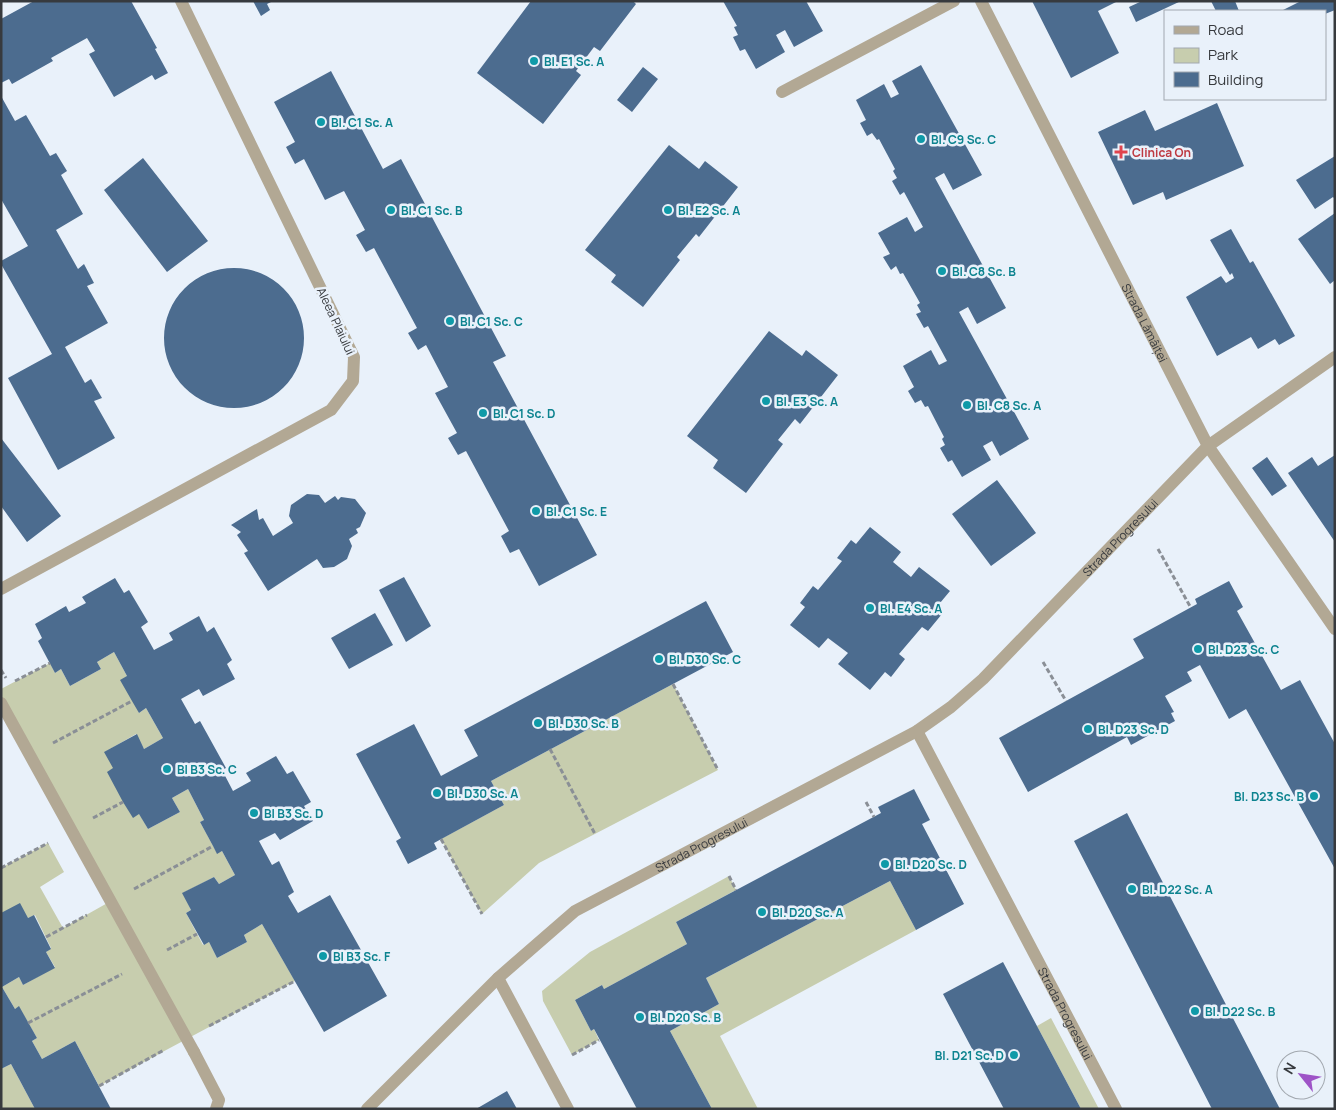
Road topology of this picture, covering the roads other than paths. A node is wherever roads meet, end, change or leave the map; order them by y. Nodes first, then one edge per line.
1 (181, 1) edge
2 (954, 1) edge
3 (981, 1) edge
4 (782, 92) dead end
5 (1335, 357) edge
6 (1208, 446) junction
7 (1, 588) edge
8 (1335, 629) edge
9 (1, 703) edge
10 (917, 731) junction
11 (498, 978) junction
12 (216, 1109) edge
13 (366, 1109) edge
14 (568, 1109) edge
15 (1116, 1109) edge

1 - 7 street, Aleea Plaiului
2 - 4 street
3 - 6 street, Strada Lămâiței
5 - 6 street, Strada Progresului
6 - 8 street, Strada Lămâiței
6 - 10 street, Strada Progresului
9 - 12 street
10 - 11 street, Strada Progresului
10 - 15 street, Strada Progresului
11 - 13 street, Strada Progresului
11 - 14 street

